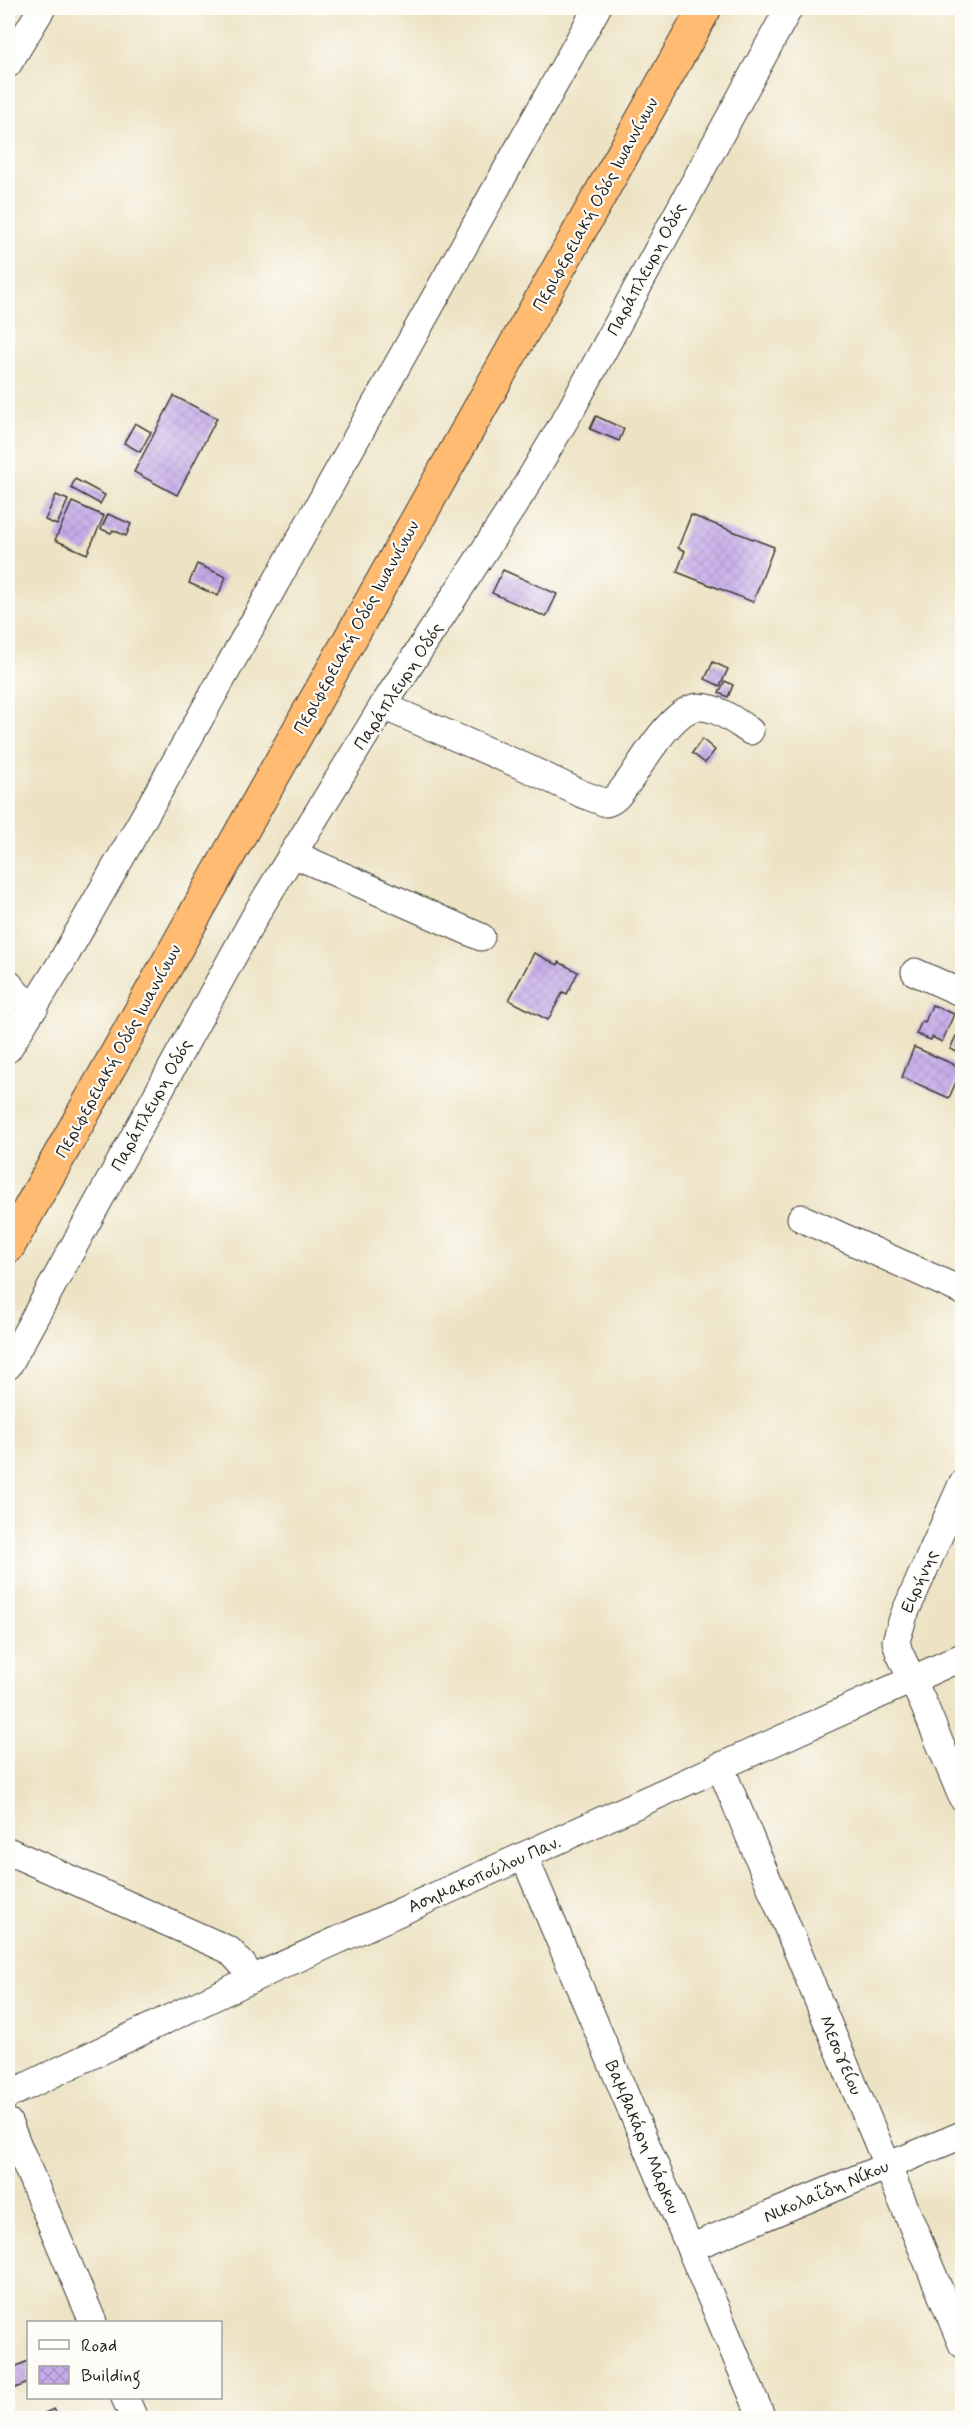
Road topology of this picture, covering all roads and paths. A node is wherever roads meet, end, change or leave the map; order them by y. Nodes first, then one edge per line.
1 (42, 8) edge
2 (597, 8) edge
3 (705, 8) edge
4 (789, 8) edge
5 (8, 64) edge
6 (383, 706) junction
7 (750, 731) dead end
8 (292, 854) junction
9 (481, 937) dead end
10 (915, 972) dead end
11 (8, 983) edge
12 (963, 993) edge
13 (35, 1007) junction
14 (8, 1049) edge
15 (801, 1218) dead end
16 (8, 1248) edge
17 (963, 1291) edge
18 (8, 1366) edge
19 (963, 1484) edge
20 (963, 1658) edge
21 (913, 1681) junction
22 (720, 1766) junction
23 (963, 1797) edge
24 (8, 1851) edge
25 (524, 1856) junction
26 (252, 1979) junction
27 (8, 2095) edge
28 (8, 2122) edge
29 (963, 2135) edge
30 (887, 2165) junction
31 (690, 2248) junction
32 (93, 2321) edge
33 (963, 2343) edge
34 (126, 2399) edge
35 (134, 2418) edge
36 (762, 2418) edge

1 - 5 street
2 - 13 street
3 - 16 highway, Περιφερειακή Οδός Ιωαννίνων
4 - 6 street, Παράπλευρη Οδός
6 - 7 street
6 - 8 street, Παράπλευρη Οδός
8 - 9 street
8 - 18 street, Παράπλευρη Οδός
10 - 12 street
11 - 13 street
13 - 14 street
15 - 17 street
19 - 21 street, Ειρήνης
20 - 21 street, Ασημακοπούλου Παν.
21 - 22 street, Ασημακοπούλου Παν.
21 - 23 street, Ειρήνης
22 - 25 street, Ασημακοπούλου Παν.
22 - 30 street, Μεσογείου
24 - 26 street
25 - 26 street, Ασημακοπούλου Παν.
25 - 31 street, Βαμβακάρη Μάρκου
26 - 27 street, Ασημακοπούλου Παν.
28 - 32 street
29 - 30 street, Νικολαΐδη Νίκου
30 - 31 street, Νικολαΐδη Νίκου
30 - 33 street, Μεσογείου
31 - 36 street, Βαμβακάρη Μάρκου
34 - 35 street

